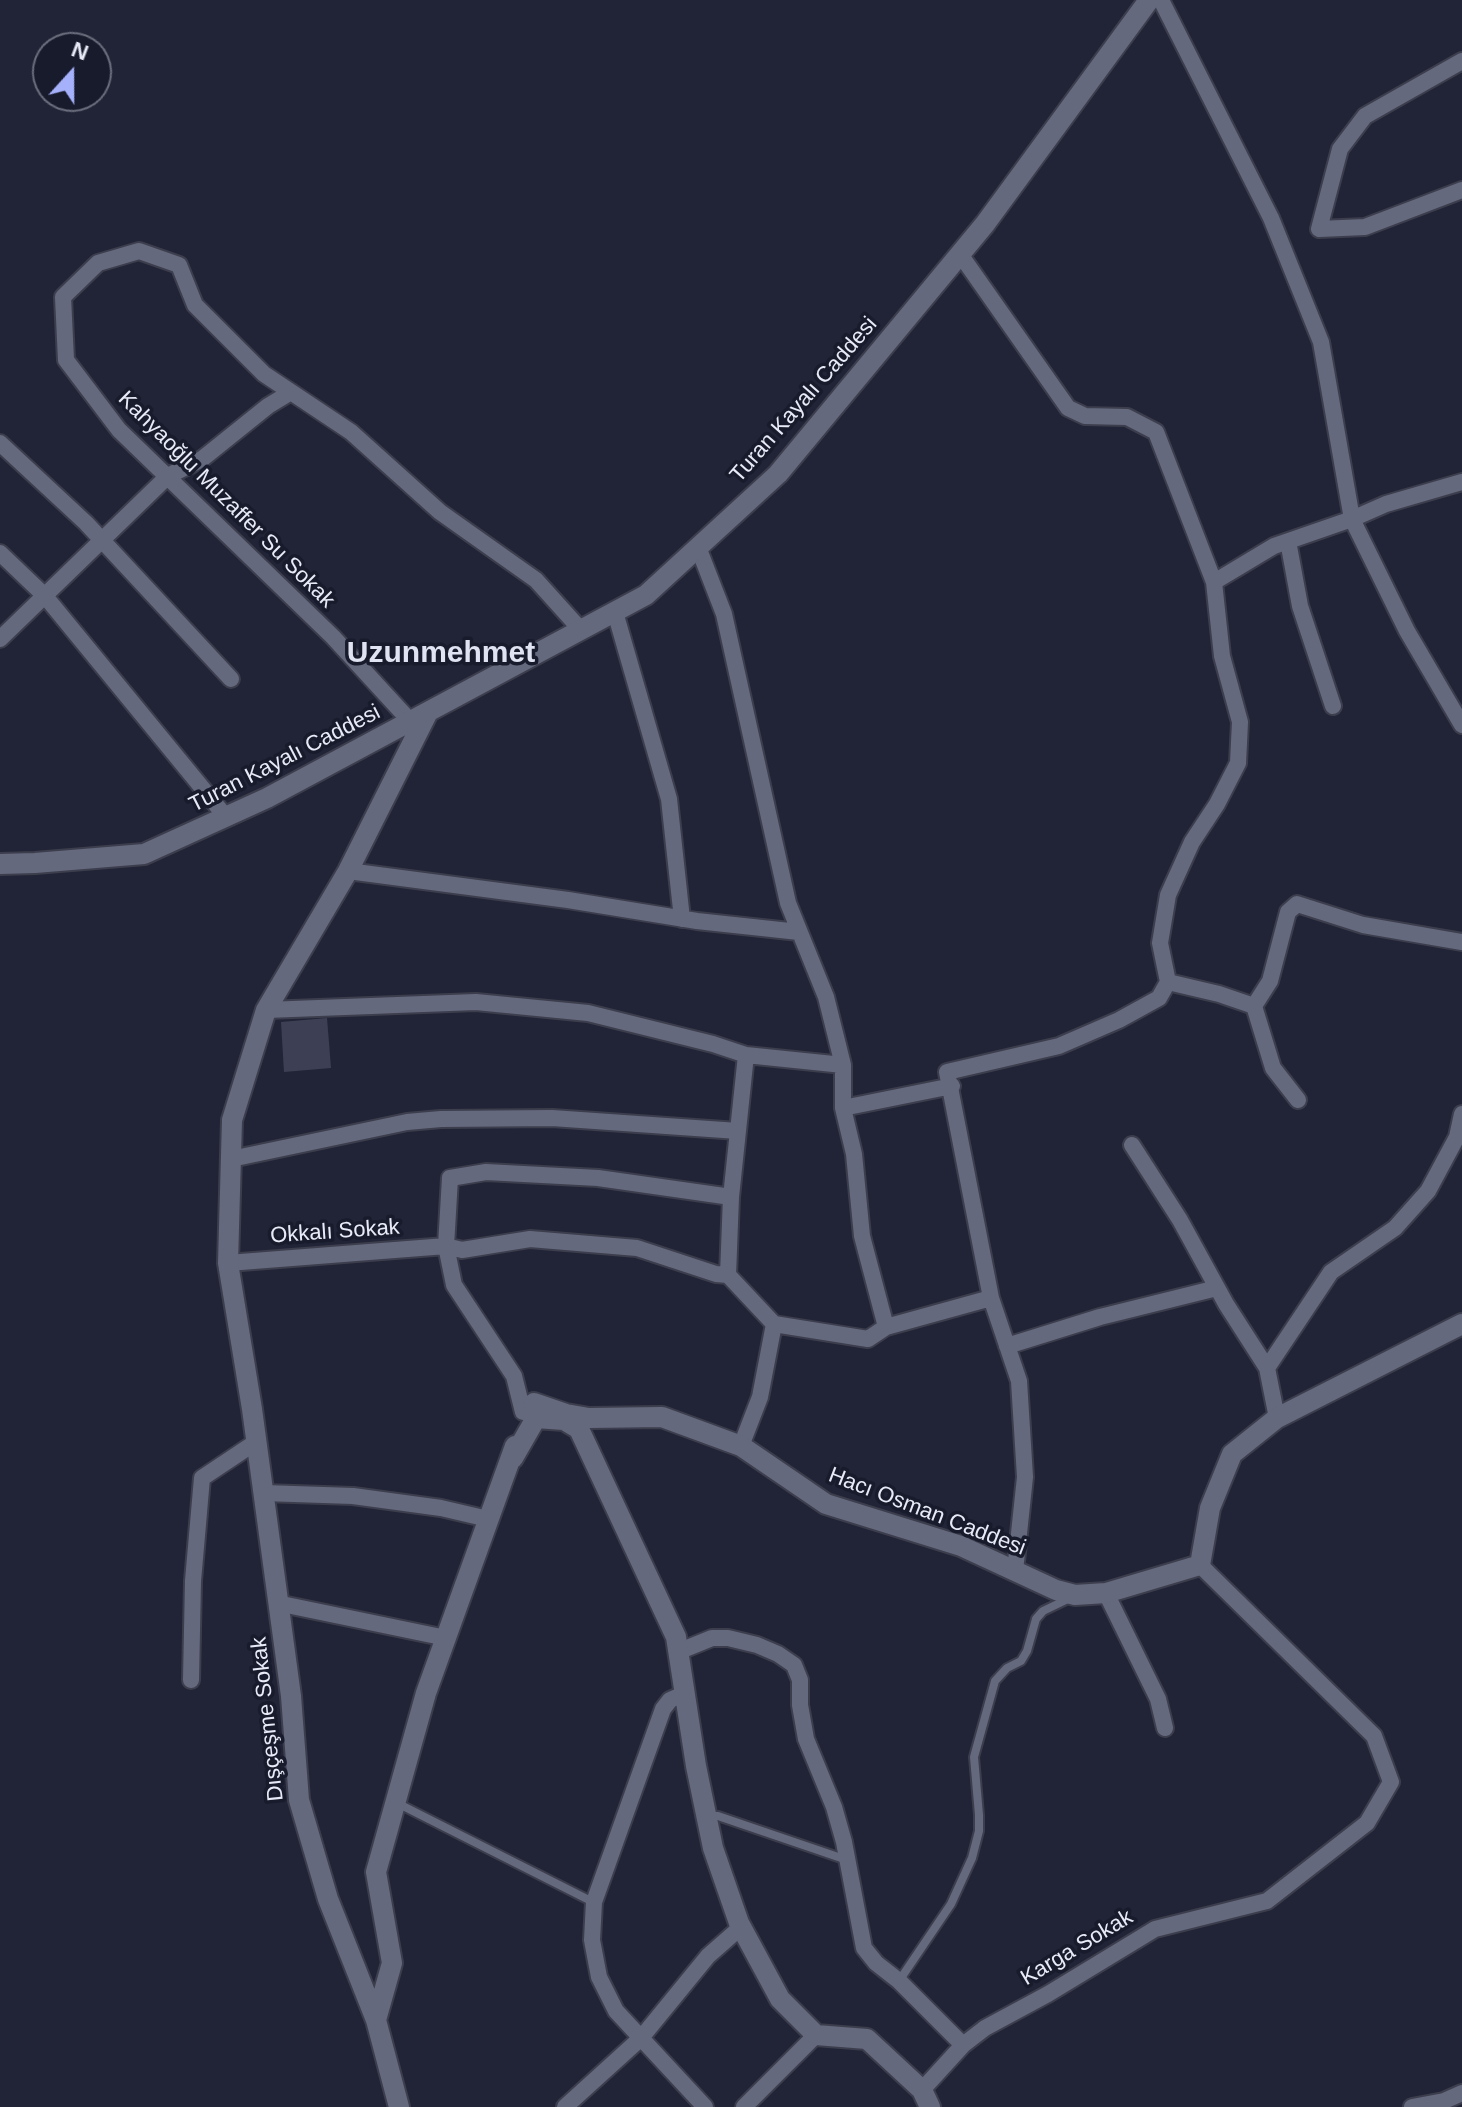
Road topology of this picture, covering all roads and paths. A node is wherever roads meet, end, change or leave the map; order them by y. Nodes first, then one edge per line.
1 (1149, 0) edge
2 (1161, 0) edge
3 (1462, 61) edge
4 (1462, 190) edge
5 (960, 254) junction
6 (291, 392) junction
7 (0, 443) edge
8 (168, 476) junction
9 (1462, 482) edge
10 (1352, 519) junction
11 (102, 540) junction
12 (1288, 541) junction
13 (698, 547) junction
14 (0, 553) edge
15 (1214, 582) junction
16 (45, 596) junction
17 (615, 612) junction
18 (581, 630) junction
19 (0, 639) edge
20 (231, 679) dead end
21 (1333, 706) dead end
22 (419, 718) junction
23 (1462, 725) edge
24 (226, 817) junction
25 (0, 864) edge
26 (348, 871) junction
27 (682, 919) junction
28 (799, 932) junction
29 (1462, 942) edge
30 (1168, 982) junction
31 (1254, 1006) junction
32 (266, 1010) junction
33 (746, 1055) junction
34 (843, 1065) junction
35 (951, 1085) junction
36 (1298, 1100) dead end
37 (843, 1108) junction
38 (1462, 1114) edge
39 (738, 1131) junction
40 (1132, 1145) dead end
41 (231, 1159) junction
42 (731, 1197) junction
43 (446, 1246) junction
44 (228, 1263) junction
45 (728, 1275) junction
46 (1217, 1288) junction
47 (991, 1298) junction
48 (774, 1324) junction
49 (1462, 1324) edge
50 (886, 1327) junction
51 (1007, 1346) junction
52 (1267, 1368) junction
53 (531, 1411) junction
54 (1277, 1418) junction
55 (584, 1424) junction
56 (256, 1442) junction
57 (741, 1446) junction
58 (264, 1493) junction
59 (488, 1519) junction
60 (1200, 1565) junction
61 (1015, 1571) junction
62 (1106, 1593) junction
63 (1075, 1595) junction
64 (278, 1603) junction
65 (446, 1638) junction
66 (680, 1651) junction
67 (191, 1680) dead end
68 (686, 1693) junction
69 (1165, 1728) dead end
70 (394, 1801) junction
71 (707, 1816) junction
72 (847, 1860) junction
73 (594, 1902) junction
74 (741, 1927) junction
75 (899, 1981) junction
76 (376, 2020) junction
77 (816, 2035) junction
78 (641, 2038) junction
79 (963, 2045) junction
80 (1462, 2093) edge
81 (926, 2098) edge
82 (399, 2107) edge
83 (565, 2107) edge
84 (705, 2107) edge
85 (744, 2107) edge
86 (1412, 2107) edge

1 - 5 street, Turan Kayalı Caddesi
2 - 10 street
3 - 4 street
5 - 13 street, Turan Kayalı Caddesi
5 - 15 street
6 - 8 street
6 - 8 street, Kahyaoğlu Muzaffer Su Sokak
6 - 18 street, Kahyaoğlu Muzaffer Su Sokak
7 - 11 street
8 - 11 street
8 - 22 street, Kahyaoğlu Muzaffer Su Sokak
9 - 10 street
10 - 12 street
10 - 23 street
11 - 16 street
11 - 20 street
12 - 15 street
12 - 21 street
13 - 17 street, Turan Kayalı Caddesi
13 - 28 street
14 - 16 street
15 - 30 street
16 - 19 street
16 - 24 street
17 - 18 street, Turan Kayalı Caddesi
17 - 27 street
18 - 22 street, Turan Kayalı Caddesi
22 - 24 street, Turan Kayalı Caddesi
22 - 26 street, Dışçeşme Sokak
24 - 25 street, Turan Kayalı Caddesi
26 - 27 street
26 - 32 street, Dışçeşme Sokak
27 - 28 street
28 - 34 street
29 - 31 street
30 - 31 street
30 - 35 street
31 - 36 street
32 - 33 street
32 - 41 street, Dışçeşme Sokak
33 - 34 street
33 - 39 street
34 - 37 street
35 - 37 street
35 - 47 street
37 - 50 street
38 - 52 street
39 - 41 street
39 - 42 street
40 - 46 street
41 - 44 street, Dışçeşme Sokak
42 - 43 street
42 - 45 street
43 - 44 street, Okkalı Sokak
43 - 45 street
43 - 53 street
44 - 56 street, Dışçeşme Sokak
45 - 48 street
46 - 51 street
46 - 52 street
47 - 50 street
47 - 51 street
48 - 50 street
48 - 57 street
49 - 54 street
51 - 61 street
52 - 54 street
53 - 55 street, Hacı Osman Caddesi
53 - 59 street
54 - 60 street
55 - 57 street, Hacı Osman Caddesi
55 - 66 street
56 - 58 street, Dışçeşme Sokak
56 - 67 street
57 - 61 street, Hacı Osman Caddesi
58 - 59 street
58 - 64 street, Dışçeşme Sokak
59 - 65 street
60 - 62 street, Hacı Osman Caddesi
60 - 79 street, Karga Sokak
61 - 63 street, Hacı Osman Caddesi
62 - 63 street, Hacı Osman Caddesi
62 - 69 street
63 - 75 lane
64 - 65 street
64 - 76 street, Dışçeşme Sokak
65 - 70 street
66 - 68 street
66 - 72 street
68 - 71 street
68 - 73 street
70 - 73 lane
70 - 76 street
71 - 72 lane
71 - 74 street
72 - 75 street
73 - 78 street
74 - 77 street
74 - 78 street
75 - 79 street
76 - 82 street, Dışçeşme Sokak
77 - 81 street
77 - 85 street
78 - 83 street
78 - 84 street
79 - 81 street, Karga Sokak
80 - 86 street

